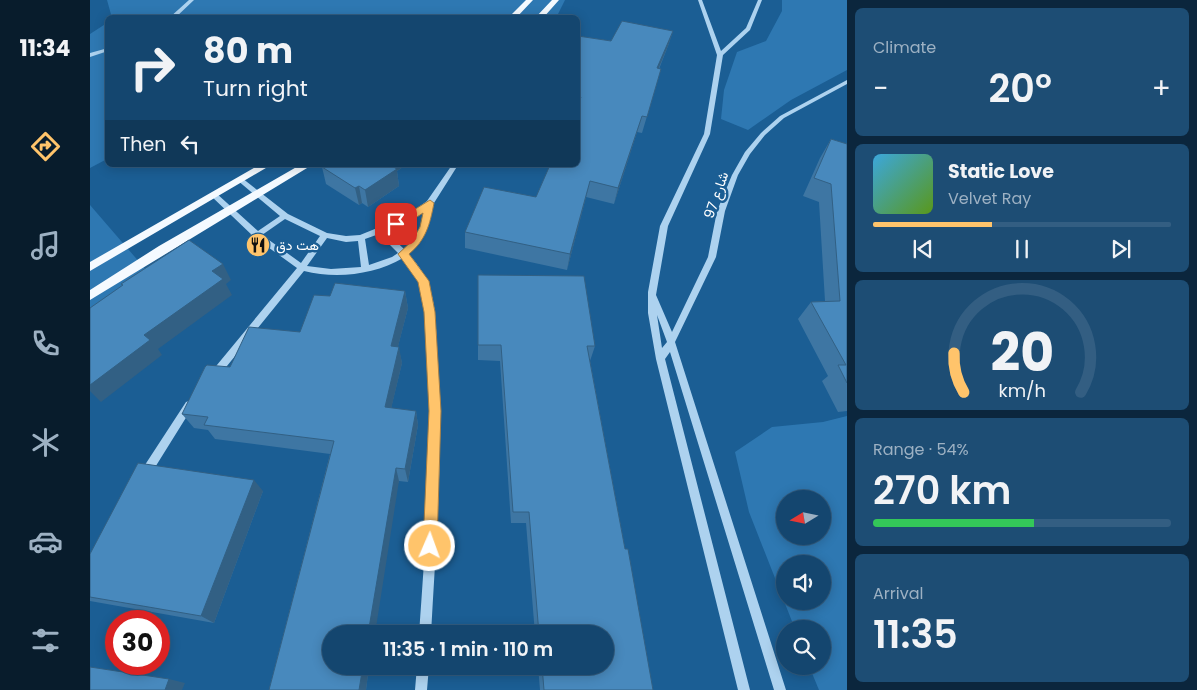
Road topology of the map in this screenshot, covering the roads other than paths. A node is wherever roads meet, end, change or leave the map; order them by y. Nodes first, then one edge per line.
1 (192, 0) edge
2 (530, 0) edge
3 (556, 0) edge
4 (700, 0) edge
5 (760, 0) edge
6 (174, 15) edge
7 (514, 15) edge
8 (541, 15) edge
9 (105, 50) edge
10 (90, 55) edge
11 (720, 55) junction
12 (847, 82) edge
13 (263, 167) edge
14 (304, 167) edge
15 (454, 167) edge
16 (240, 180) junction
17 (257, 195) junction
18 (214, 196) junction
19 (430, 203) junction
20 (231, 211) junction
21 (285, 216) junction
22 (381, 231) junction
23 (257, 235) junction
24 (325, 235) junction
25 (361, 238) junction
26 (403, 254) junction
27 (90, 267) edge
28 (302, 268) junction
29 (365, 268) junction
30 (652, 292) junction
31 (90, 296) edge
32 (671, 342) junction
33 (660, 358) junction
34 (206, 385) edge
35 (193, 399) edge
36 (139, 484) edge
37 (425, 625) edge
38 (422, 675) edge
39 (421, 690) edge
40 (744, 690) edge
41 (780, 690) edge

1 - 6 street
2 - 7 main road
3 - 8 main road
4 - 11 street
5 - 11 street
9 - 10 street
11 - 30 street
12 - 32 street, شارع 97
13 - 16 main road
14 - 17 main road
15 - 19 street
16 - 17 street
16 - 18 main road
17 - 20 main road
17 - 21 street
18 - 20 street
18 - 27 main road
19 - 22 street
19 - 26 street
20 - 23 street
20 - 31 main road
21 - 23 street
21 - 24 street
22 - 25 street
22 - 26 street
23 - 28 street
24 - 25 street
24 - 28 street
25 - 29 street
26 - 29 street
26 - 37 street
28 - 29 street
28 - 34 street
30 - 32 street
30 - 33 street
32 - 33 street, شارع 97
32 - 41 street
33 - 40 street
35 - 36 street
38 - 39 street

